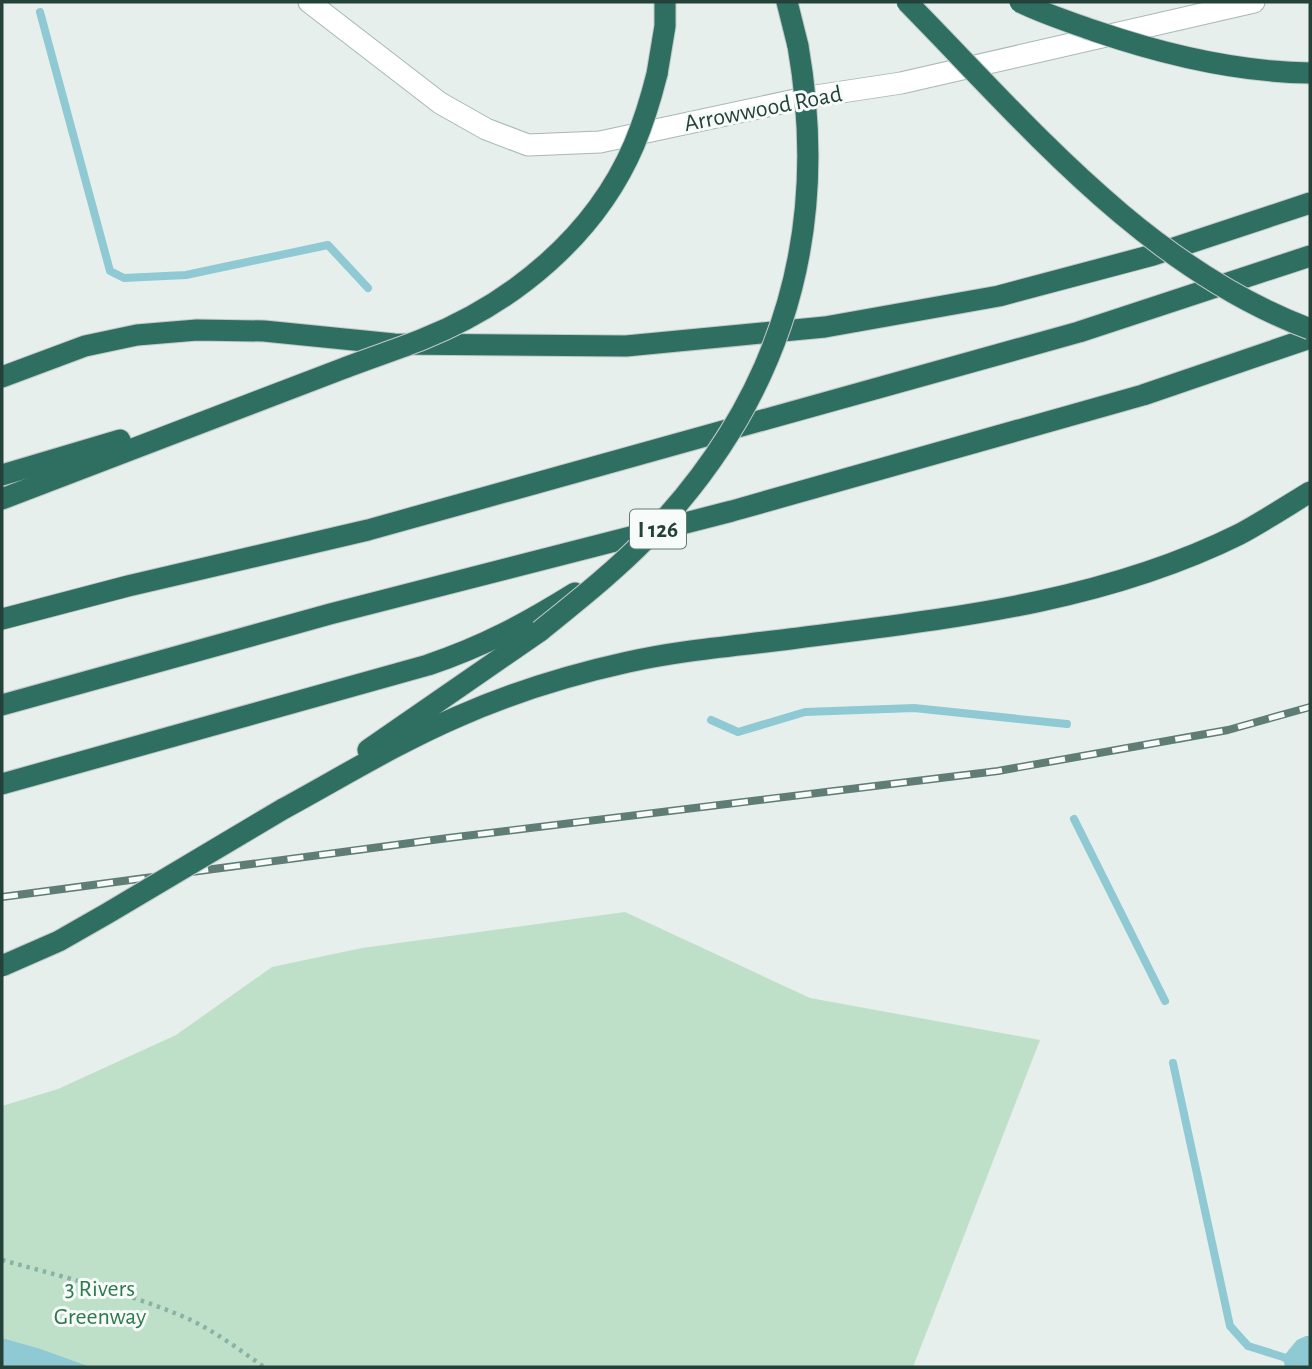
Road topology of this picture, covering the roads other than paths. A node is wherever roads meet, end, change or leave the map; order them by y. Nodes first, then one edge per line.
1 (309, 2) edge
2 (665, 2) edge
3 (787, 2) edge
4 (906, 2) edge
5 (1020, 2) edge
6 (1254, 2) edge
7 (1310, 73) edge
8 (1310, 203) edge
9 (1310, 256) edge
10 (1310, 329) edge
11 (1310, 338) edge
12 (2, 377) edge
13 (264, 399) junction
14 (2, 474) edge
15 (1310, 492) edge
16 (2, 499) edge
17 (613, 570) junction
18 (2, 619) edge
19 (2, 705) edge
20 (401, 736) junction
21 (2, 784) edge
22 (2, 966) edge

1 - 6 street, Arrowwood Road
2 - 13 highway, bridge
3 - 17 highway, bridge
4 - 10 highway, bridge
5 - 7 highway, bridge
8 - 12 highway
9 - 18 highway
11 - 19 highway, I 126
13 - 14 highway
13 - 16 highway
15 - 20 highway
17 - 20 highway, bridge
17 - 21 highway
20 - 22 highway, bridge

